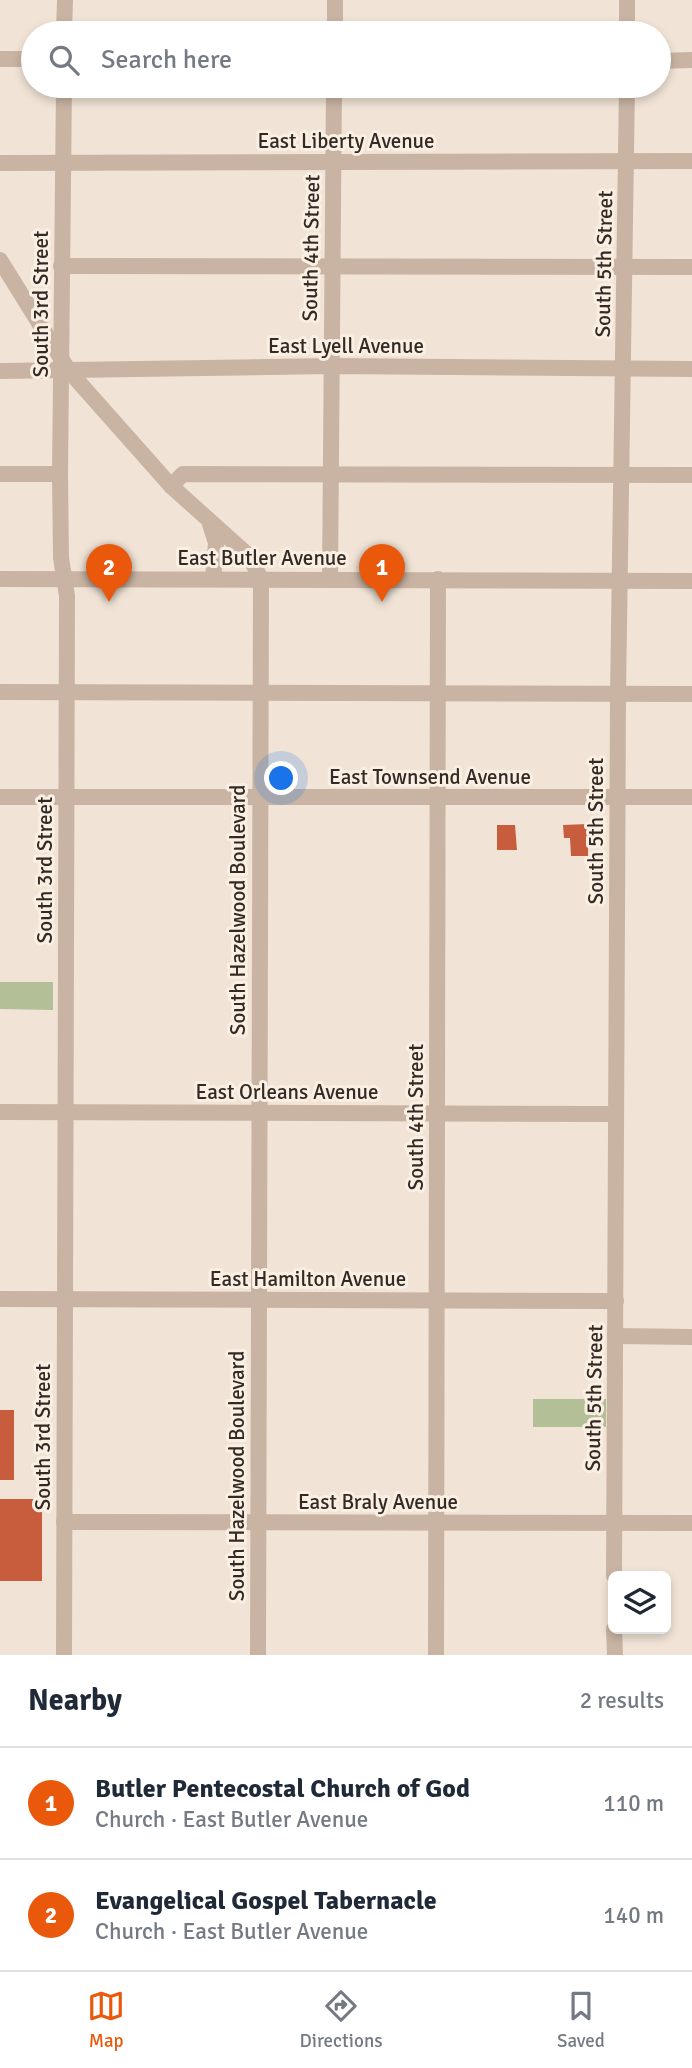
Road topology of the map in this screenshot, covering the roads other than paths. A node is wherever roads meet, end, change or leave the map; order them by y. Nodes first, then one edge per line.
1 (65, 0) edge
2 (335, 0) edge
3 (627, 0) edge
4 (64, 21) edge
5 (335, 21) edge
6 (627, 21) edge
7 (0, 59) edge
8 (21, 59) edge
9 (671, 61) edge
10 (692, 61) edge
11 (64, 98) edge
12 (334, 98) edge
13 (627, 98) edge
14 (627, 160) junction
15 (692, 161) edge
16 (333, 162) junction
17 (0, 163) edge
18 (63, 164) junction
19 (1, 263) edge
20 (61, 266) junction
21 (332, 266) junction
22 (625, 267) junction
23 (692, 267) edge
24 (331, 366) junction
25 (64, 368) junction
26 (622, 369) junction
27 (692, 369) edge
28 (0, 371) edge
29 (0, 474) edge
30 (60, 474) junction
31 (621, 475) junction
32 (692, 475) edge
33 (330, 476) junction
34 (171, 486) junction
35 (209, 522) junction
36 (0, 579) edge
37 (64, 579) junction
38 (213, 579) junction
39 (261, 579) junction
40 (330, 579) junction
41 (438, 579) junction
42 (618, 581) junction
43 (692, 581) edge
44 (66, 691) junction
45 (260, 691) junction
46 (0, 692) edge
47 (439, 692) junction
48 (618, 693) junction
49 (692, 694) edge
50 (0, 797) edge
51 (66, 797) junction
52 (692, 797) edge
53 (259, 798) junction
54 (618, 798) junction
55 (438, 799) junction
56 (0, 1112) edge
57 (65, 1112) junction
58 (259, 1113) junction
59 (437, 1114) junction
60 (615, 1114) junction
61 (64, 1299) junction
62 (0, 1300) edge
63 (259, 1300) junction
64 (436, 1300) junction
65 (616, 1301) junction
66 (616, 1336) junction
67 (692, 1337) edge
68 (64, 1522) junction
69 (258, 1523) junction
70 (435, 1523) junction
71 (614, 1523) junction
72 (692, 1523) edge
73 (614, 1571) edge
74 (614, 1634) edge
75 (64, 1655) edge
76 (258, 1655) edge
77 (436, 1655) edge
78 (615, 1655) edge

1 - 4 street
2 - 5 street
3 - 6 street
7 - 8 street
9 - 10 street
11 - 18 street, South 3rd Street
12 - 16 street, South 4th Street
13 - 14 street, South 5th Street
14 - 15 street, East Liberty Avenue
14 - 16 street, East Liberty Avenue
14 - 22 street, South 5th Street
16 - 18 street, East Liberty Avenue
16 - 21 street, South 4th Street
17 - 18 street, East Liberty Avenue
18 - 20 street, South 3rd Street
19 - 25 street
20 - 21 street
20 - 25 street, South 3rd Street
21 - 22 street
21 - 24 street, South 4th Street
22 - 23 street
22 - 26 street, South 5th Street
24 - 25 street, East Lyell Avenue
24 - 26 street, East Lyell Avenue
24 - 33 street, South 4th Street
25 - 28 street, East Lyell Avenue
25 - 30 street, South 3rd Street
25 - 34 street
26 - 27 street, East Lyell Avenue
26 - 31 street, South 5th Street
29 - 30 street
30 - 37 street, South 3rd Street
31 - 32 street
31 - 33 street
31 - 42 street, South 5th Street
33 - 34 street
33 - 40 street, South 4th Street
34 - 35 street
35 - 38 street
35 - 39 street
36 - 37 street, East Butler Avenue
37 - 38 street, East Butler Avenue
37 - 44 street, South 3rd Street
38 - 39 street, East Butler Avenue
39 - 40 street, East Butler Avenue
39 - 45 street, South Hazelwood Boulevard
40 - 41 street, East Butler Avenue
41 - 42 street, East Butler Avenue
41 - 47 street, South 4th Street
42 - 43 street, East Butler Avenue
42 - 48 street, South 5th Street
44 - 45 street
44 - 46 street
44 - 51 street, South 3rd Street
45 - 47 street
45 - 53 street, South Hazelwood Boulevard
47 - 48 street
47 - 55 street, South 4th Street
48 - 49 street
48 - 54 street, South 5th Street
50 - 51 street, East Townsend Avenue
51 - 53 street, East Townsend Avenue
51 - 57 street, South 3rd Street
52 - 54 street, East Townsend Avenue
53 - 55 street, East Townsend Avenue
53 - 58 street, South Hazelwood Boulevard
54 - 55 street, East Townsend Avenue
54 - 60 street, South 5th Street
55 - 59 street, South 4th Street
56 - 57 street, East Orleans Avenue
57 - 58 street, East Orleans Avenue
57 - 61 street, South 3rd Street
58 - 59 street, East Orleans Avenue
58 - 63 street, South Hazelwood Boulevard
59 - 60 street, East Orleans Avenue
59 - 64 street, South 4th Street
60 - 65 street, South 5th Street
61 - 62 street, East Hamilton Avenue
61 - 63 street, East Hamilton Avenue
61 - 68 street, South 3rd Street
63 - 64 street, East Hamilton Avenue
63 - 69 street, South Hazelwood Boulevard
64 - 65 street, East Hamilton Avenue
64 - 70 street, South 4th Street
65 - 66 street, South 5th Street
66 - 67 street
66 - 71 street, South 5th Street
68 - 69 street, East Braly Avenue
68 - 75 street, South 3rd Street
69 - 70 street, East Braly Avenue
69 - 76 street, South Hazelwood Boulevard
70 - 71 street, East Braly Avenue
70 - 77 street, South 4th Street
71 - 72 street, East Braly Avenue
71 - 73 street, South 5th Street
74 - 78 street

